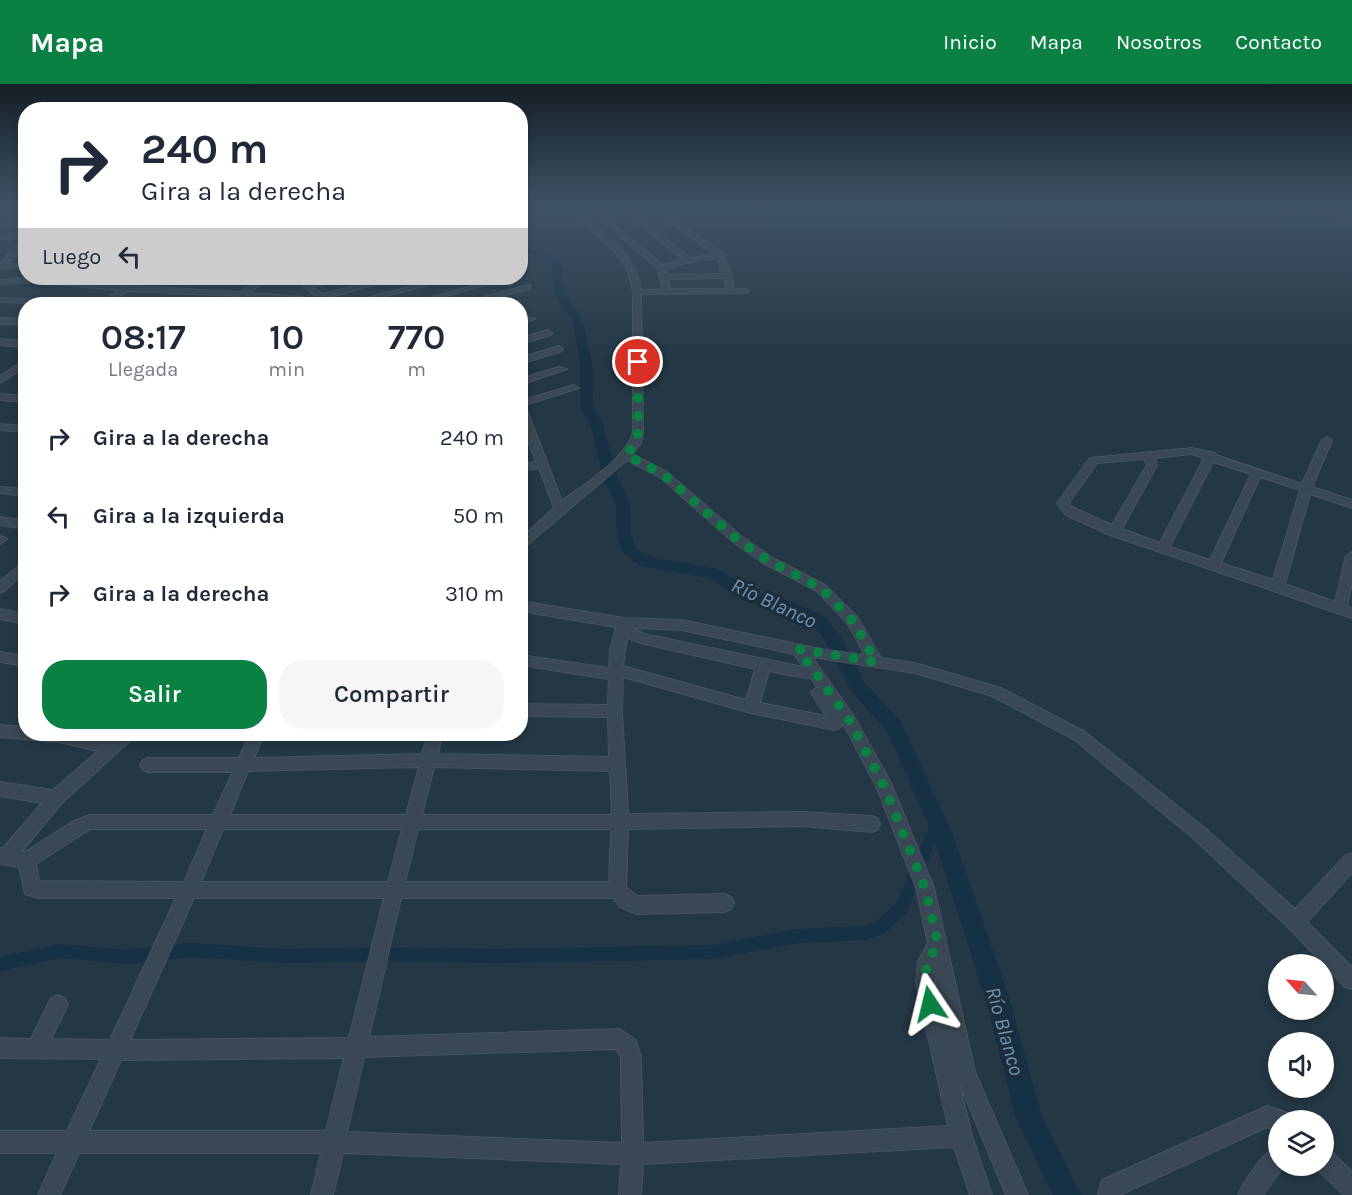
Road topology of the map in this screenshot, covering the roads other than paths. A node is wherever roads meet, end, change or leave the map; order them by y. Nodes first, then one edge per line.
1 (624, 258) edge
2 (647, 258) edge
3 (686, 258) edge
4 (702, 258) edge
5 (721, 258) edge
6 (689, 260) junction
7 (18, 266) edge
8 (0, 267) edge
9 (663, 273) junction
10 (728, 276) junction
11 (18, 280) edge
12 (0, 282) edge
13 (29, 285) edge
14 (95, 285) edge
15 (130, 285) edge
16 (254, 285) edge
17 (313, 285) edge
18 (367, 285) edge
19 (420, 285) edge
20 (474, 285) edge
21 (492, 285) edge
22 (309, 286) joint
23 (416, 286) junction
24 (527, 287) dead end
25 (125, 288) junction
26 (666, 291) junction
27 (730, 291) junction
28 (746, 291) dead end
29 (637, 292) junction
30 (243, 295) junction
31 (113, 297) edge
32 (241, 297) edge
33 (272, 297) edge
34 (320, 297) joint
35 (374, 297) edge
36 (426, 297) edge
37 (444, 297) edge
38 (505, 297) joint
39 (0, 300) edge
40 (13, 300) junction
41 (18, 300) edge
42 (0, 310) edge
43 (531, 319) dead end
44 (528, 320) edge
45 (0, 321) edge
46 (18, 322) edge
47 (548, 333) dead end
48 (528, 339) edge
49 (0, 342) edge
50 (18, 343) edge
51 (559, 349) dead end
52 (528, 359) edge
53 (0, 368) edge
54 (562, 369) dead end
55 (18, 370) edge
56 (18, 371) edge
57 (0, 380) edge
58 (528, 380) edge
59 (574, 388) dead end
60 (0, 397) edge
61 (18, 398) edge
62 (528, 402) edge
63 (528, 425) edge
64 (0, 427) edge
65 (18, 428) edge
66 (1328, 440) dead end
67 (626, 455) junction
68 (1211, 455) junction
69 (1149, 457) junction
70 (541, 464) junction
71 (528, 465) edge
72 (1257, 472) junction
73 (1306, 488) junction
74 (0, 490) edge
75 (18, 492) edge
76 (1352, 504) edge
77 (560, 510) junction
78 (0, 521) edge
79 (18, 524) edge
80 (1114, 532) junction
81 (528, 539) edge
82 (1163, 549) junction
83 (1352, 556) edge
84 (1214, 565) junction
85 (0, 573) edge
86 (18, 577) edge
87 (18, 578) edge
88 (1278, 586) junction
89 (0, 588) edge
90 (528, 608) edge
91 (1346, 611) edge
92 (0, 614) edge
93 (18, 617) edge
94 (624, 627) junction
95 (798, 649) junction
96 (0, 657) edge
97 (18, 660) edge
98 (528, 661) edge
99 (871, 661) junction
100 (763, 664) junction
101 (808, 670) junction
102 (616, 673) junction
103 (751, 708) junction
104 (528, 710) edge
105 (615, 711) junction
106 (0, 731) edge
107 (18, 732) edge
108 (81, 741) edge
109 (120, 741) edge
110 (254, 741) edge
111 (433, 741) edge
112 (111, 748) junction
113 (428, 760) junction
114 (617, 764) junction
115 (148, 765) dead end
116 (243, 765) junction
117 (0, 789) edge
118 (56, 798) junction
119 (218, 820) junction
120 (413, 821) junction
121 (620, 822) junction
122 (872, 824) dead end
123 (3, 857) edge
124 (27, 860) junction
125 (1352, 861) edge
126 (396, 889) junction
127 (189, 890) junction
128 (617, 890) junction
129 (725, 903) dead end
130 (1295, 922) junction
131 (938, 943) junction
132 (1352, 980) edge
133 (58, 1005) dead end
134 (0, 1048) edge
135 (36, 1049) junction
136 (356, 1050) junction
137 (116, 1051) junction
138 (1268, 1116) edge
139 (961, 1136) junction
140 (0, 1142) edge
141 (75, 1142) junction
142 (335, 1142) junction
143 (633, 1154) junction
144 (1268, 1169) edge
145 (1334, 1170) edge
146 (1352, 1187) edge
147 (49, 1195) edge
148 (322, 1195) edge
149 (630, 1195) edge
150 (981, 1195) edge
151 (1017, 1195) edge
152 (1109, 1195) edge
153 (1249, 1195) edge

1 - 29 street
2 - 9 street
3 - 6 street
4 - 6 street
5 - 10 street
6 - 9 street
7 - 8 street
9 - 10 street
9 - 26 street
10 - 27 street
11 - 12 street
13 - 40 street
14 - 25 street
15 - 25 street
16 - 30 street
17 - 22 street
18 - 34 street
19 - 23 street
20 - 37 street
21 - 38 street
22 - 34 street
23 - 35 street
23 - 36 street
24 - 38 street
25 - 30 street
25 - 31 street
26 - 27 street
26 - 29 street
27 - 28 street
29 - 67 street
30 - 32 street
30 - 33 street
39 - 40 street
40 - 41 street
40 - 42 street
43 - 44 street
45 - 46 street
47 - 48 street
49 - 50 street
51 - 52 street
53 - 55 street
54 - 58 street
56 - 57 street
59 - 62 street
60 - 61 street
63 - 70 street
64 - 65 street
66 - 73 street
67 - 77 street
67 - 99 street
68 - 69 street
68 - 72 street
68 - 82 street
69 - 80 street
69 - 80 street
70 - 71 street
70 - 77 street
72 - 73 street
72 - 84 street
73 - 76 street
73 - 88 street
74 - 75 street
77 - 81 street
78 - 79 street
80 - 82 street
82 - 84 street
83 - 91 street
84 - 88 street
85 - 86 street
87 - 89 street
88 - 91 street
90 - 94 street
92 - 93 street
94 - 95 street
94 - 100 street
94 - 102 street
95 - 99 street
95 - 101 street
96 - 97 street
98 - 102 street
99 - 130 street
100 - 101 street
100 - 103 street
101 - 103 street
101 - 131 street
102 - 103 street
102 - 105 street
104 - 105 street
105 - 114 street
106 - 107 street
108 - 112 street
109 - 112 street
110 - 116 street
111 - 113 street
112 - 118 street
113 - 114 street
113 - 116 street
113 - 120 street
114 - 121 street
115 - 116 street
116 - 119 street
117 - 118 street
118 - 123 street
119 - 120 street
119 - 124 street
119 - 127 street
120 - 121 street
120 - 126 street
121 - 122 street
121 - 128 street
123 - 124 street
124 - 127 street
125 - 130 street
126 - 127 street
126 - 128 street
126 - 136 street
127 - 137 street
128 - 129 street
130 - 132 street
131 - 139 street
131 - 151 street
133 - 135 street
134 - 135 street
135 - 137 street
136 - 137 street
136 - 142 street
136 - 143 street
137 - 141 street
138 - 152 street
139 - 143 street
139 - 150 street
140 - 141 street
141 - 142 street
141 - 147 street
142 - 143 street
142 - 148 street
143 - 149 street
144 - 153 street
145 - 146 street

